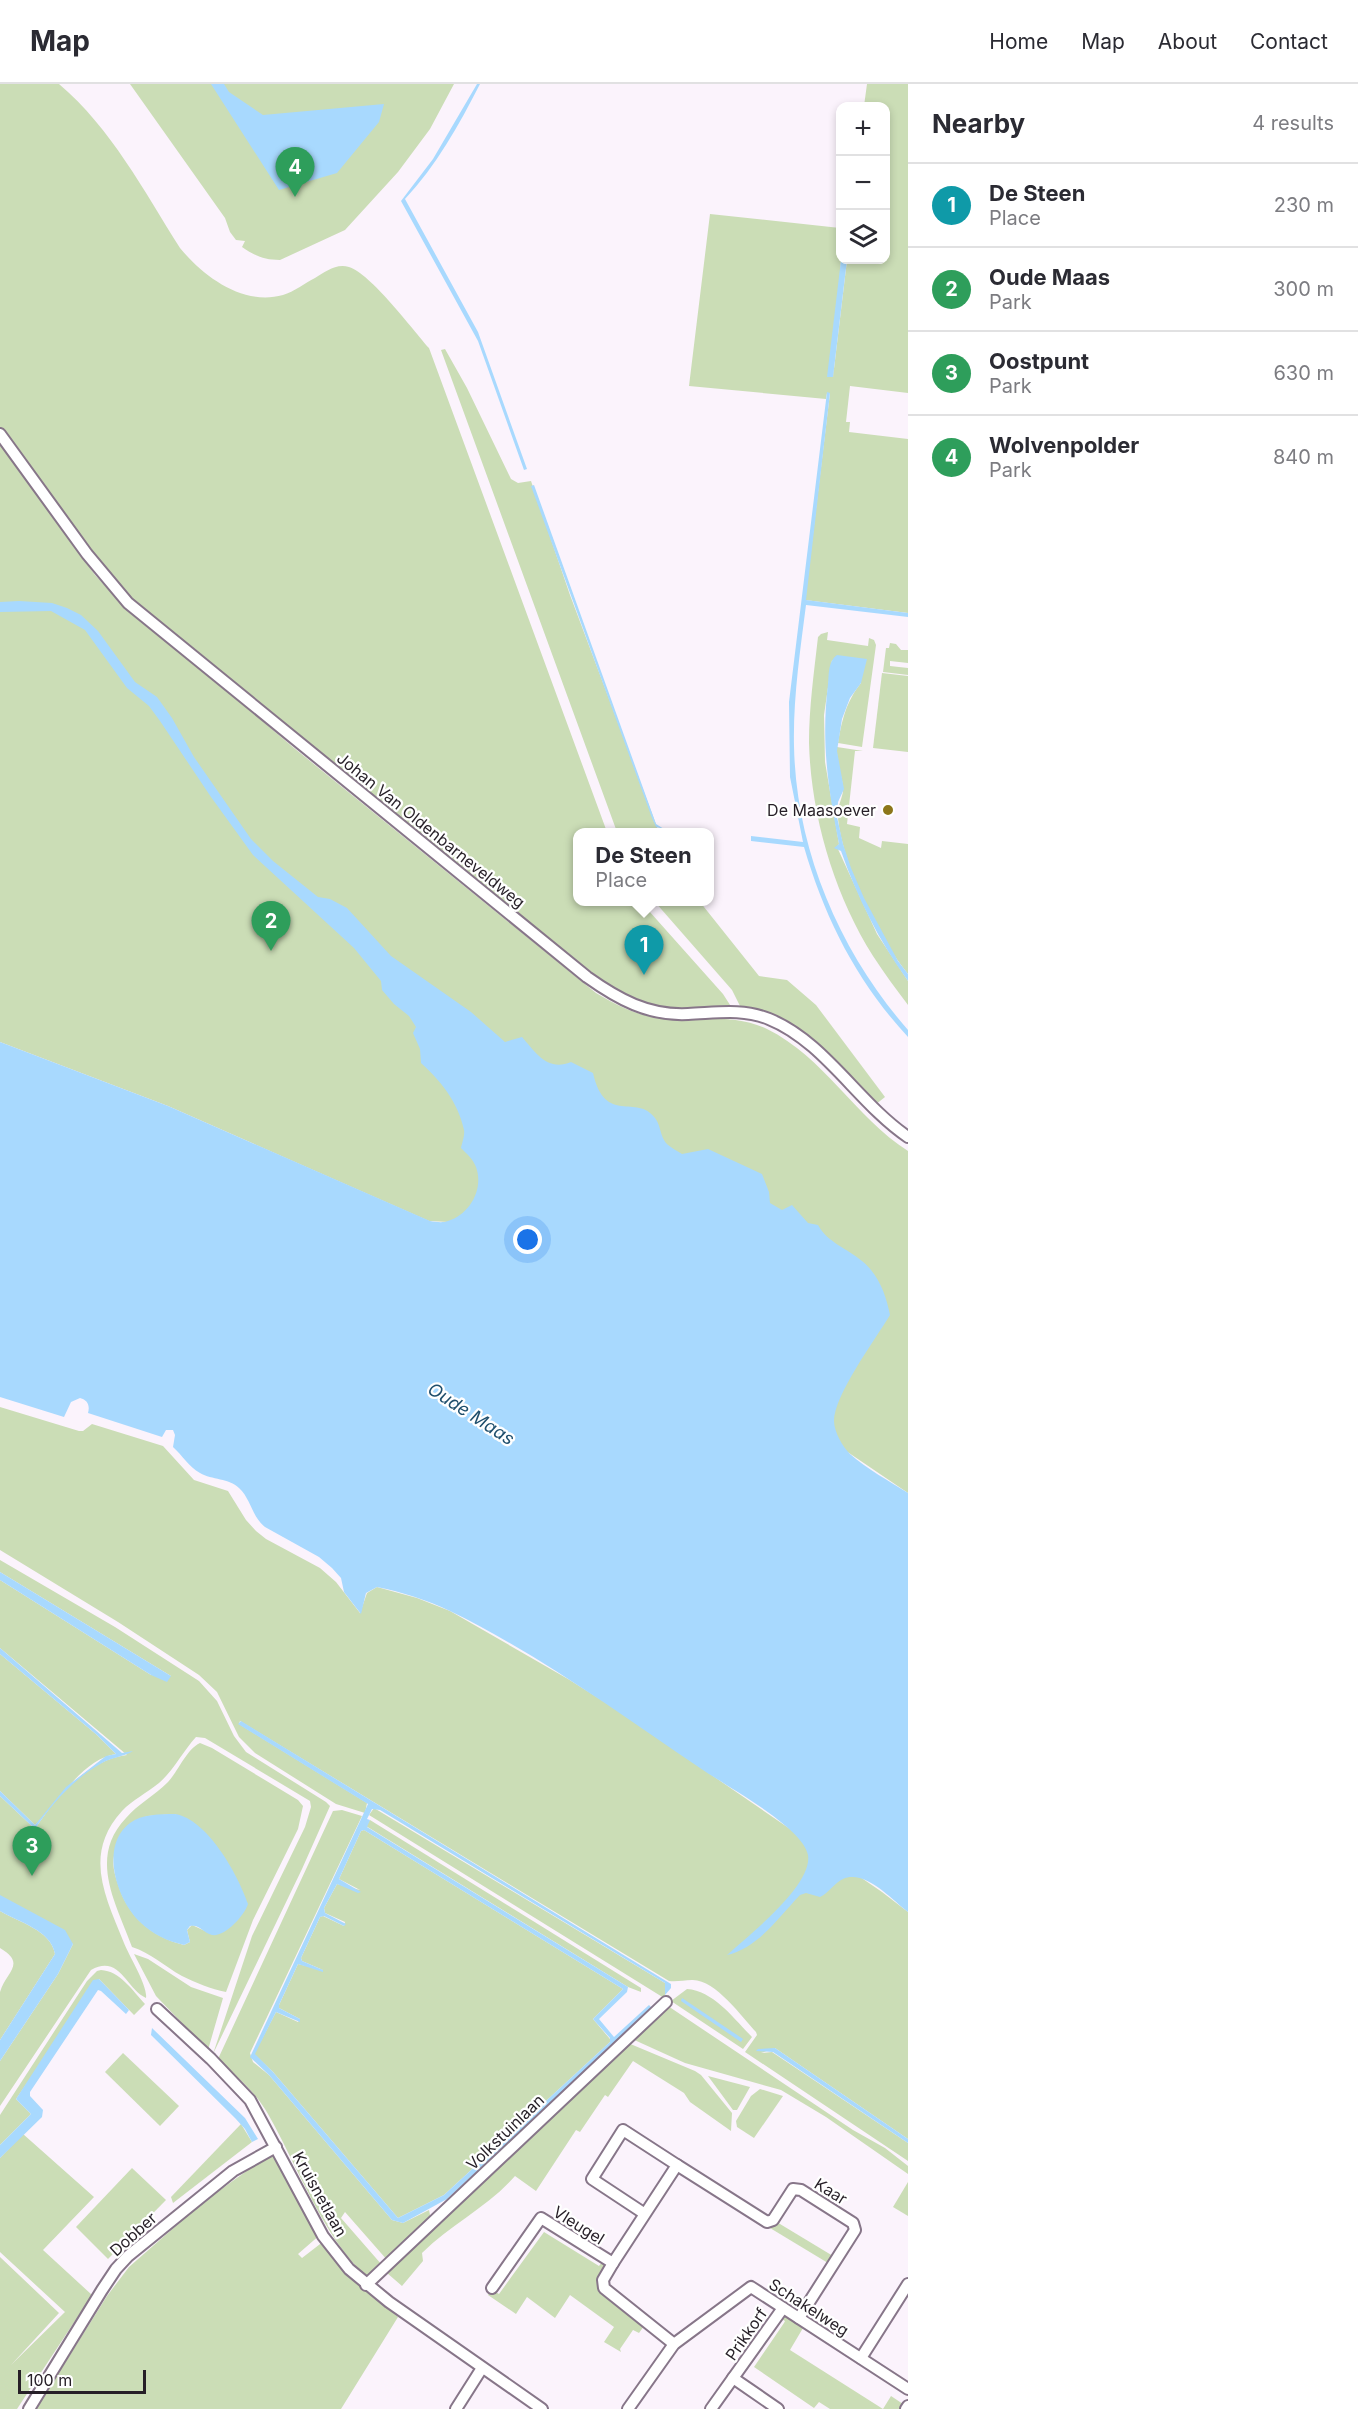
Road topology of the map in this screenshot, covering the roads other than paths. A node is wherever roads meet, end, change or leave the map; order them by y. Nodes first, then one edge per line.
1 (0, 434) edge
2 (908, 1137) edge
3 (666, 2002) dead end
4 (157, 2009) dead end
5 (276, 2147) junction
6 (678, 2164) junction
7 (645, 2214) junction
8 (613, 2263) junction
9 (908, 2284) edge
10 (366, 2285) junction
11 (492, 2288) dead end
12 (783, 2308) junction
13 (799, 2318) junction
14 (674, 2344) junction
15 (861, 2358) junction
16 (482, 2368) junction
17 (733, 2378) junction
18 (908, 2389) edge
19 (29, 2409) edge
20 (456, 2409) edge
21 (542, 2409) edge
22 (628, 2409) edge
23 (711, 2409) edge
24 (778, 2409) edge

1 - 2 street, Johan Van Oldenbarneveldweg
3 - 10 street, Volkstuinlaan
4 - 5 street, Kruisnetlaan
5 - 10 street, Kruisnetlaan
5 - 19 street, Dobber
6 - 7 street, Vleugel
6 - 7 street
6 - 13 street, Kaar
7 - 8 street, Vleugel
8 - 11 street, Vleugel
8 - 14 street, Vleugel
9 - 15 street
10 - 16 street, Kruisnetlaan
12 - 13 street, Schakelweg
12 - 14 street, Schakelweg
12 - 17 street, Prikkorf
13 - 15 street, Schakelweg
14 - 22 street, Schakelweg
15 - 18 street, Schakelweg
16 - 20 street
16 - 21 street, Kruisnetlaan
17 - 23 street, Prikkorf
17 - 24 street, Prikkorf

